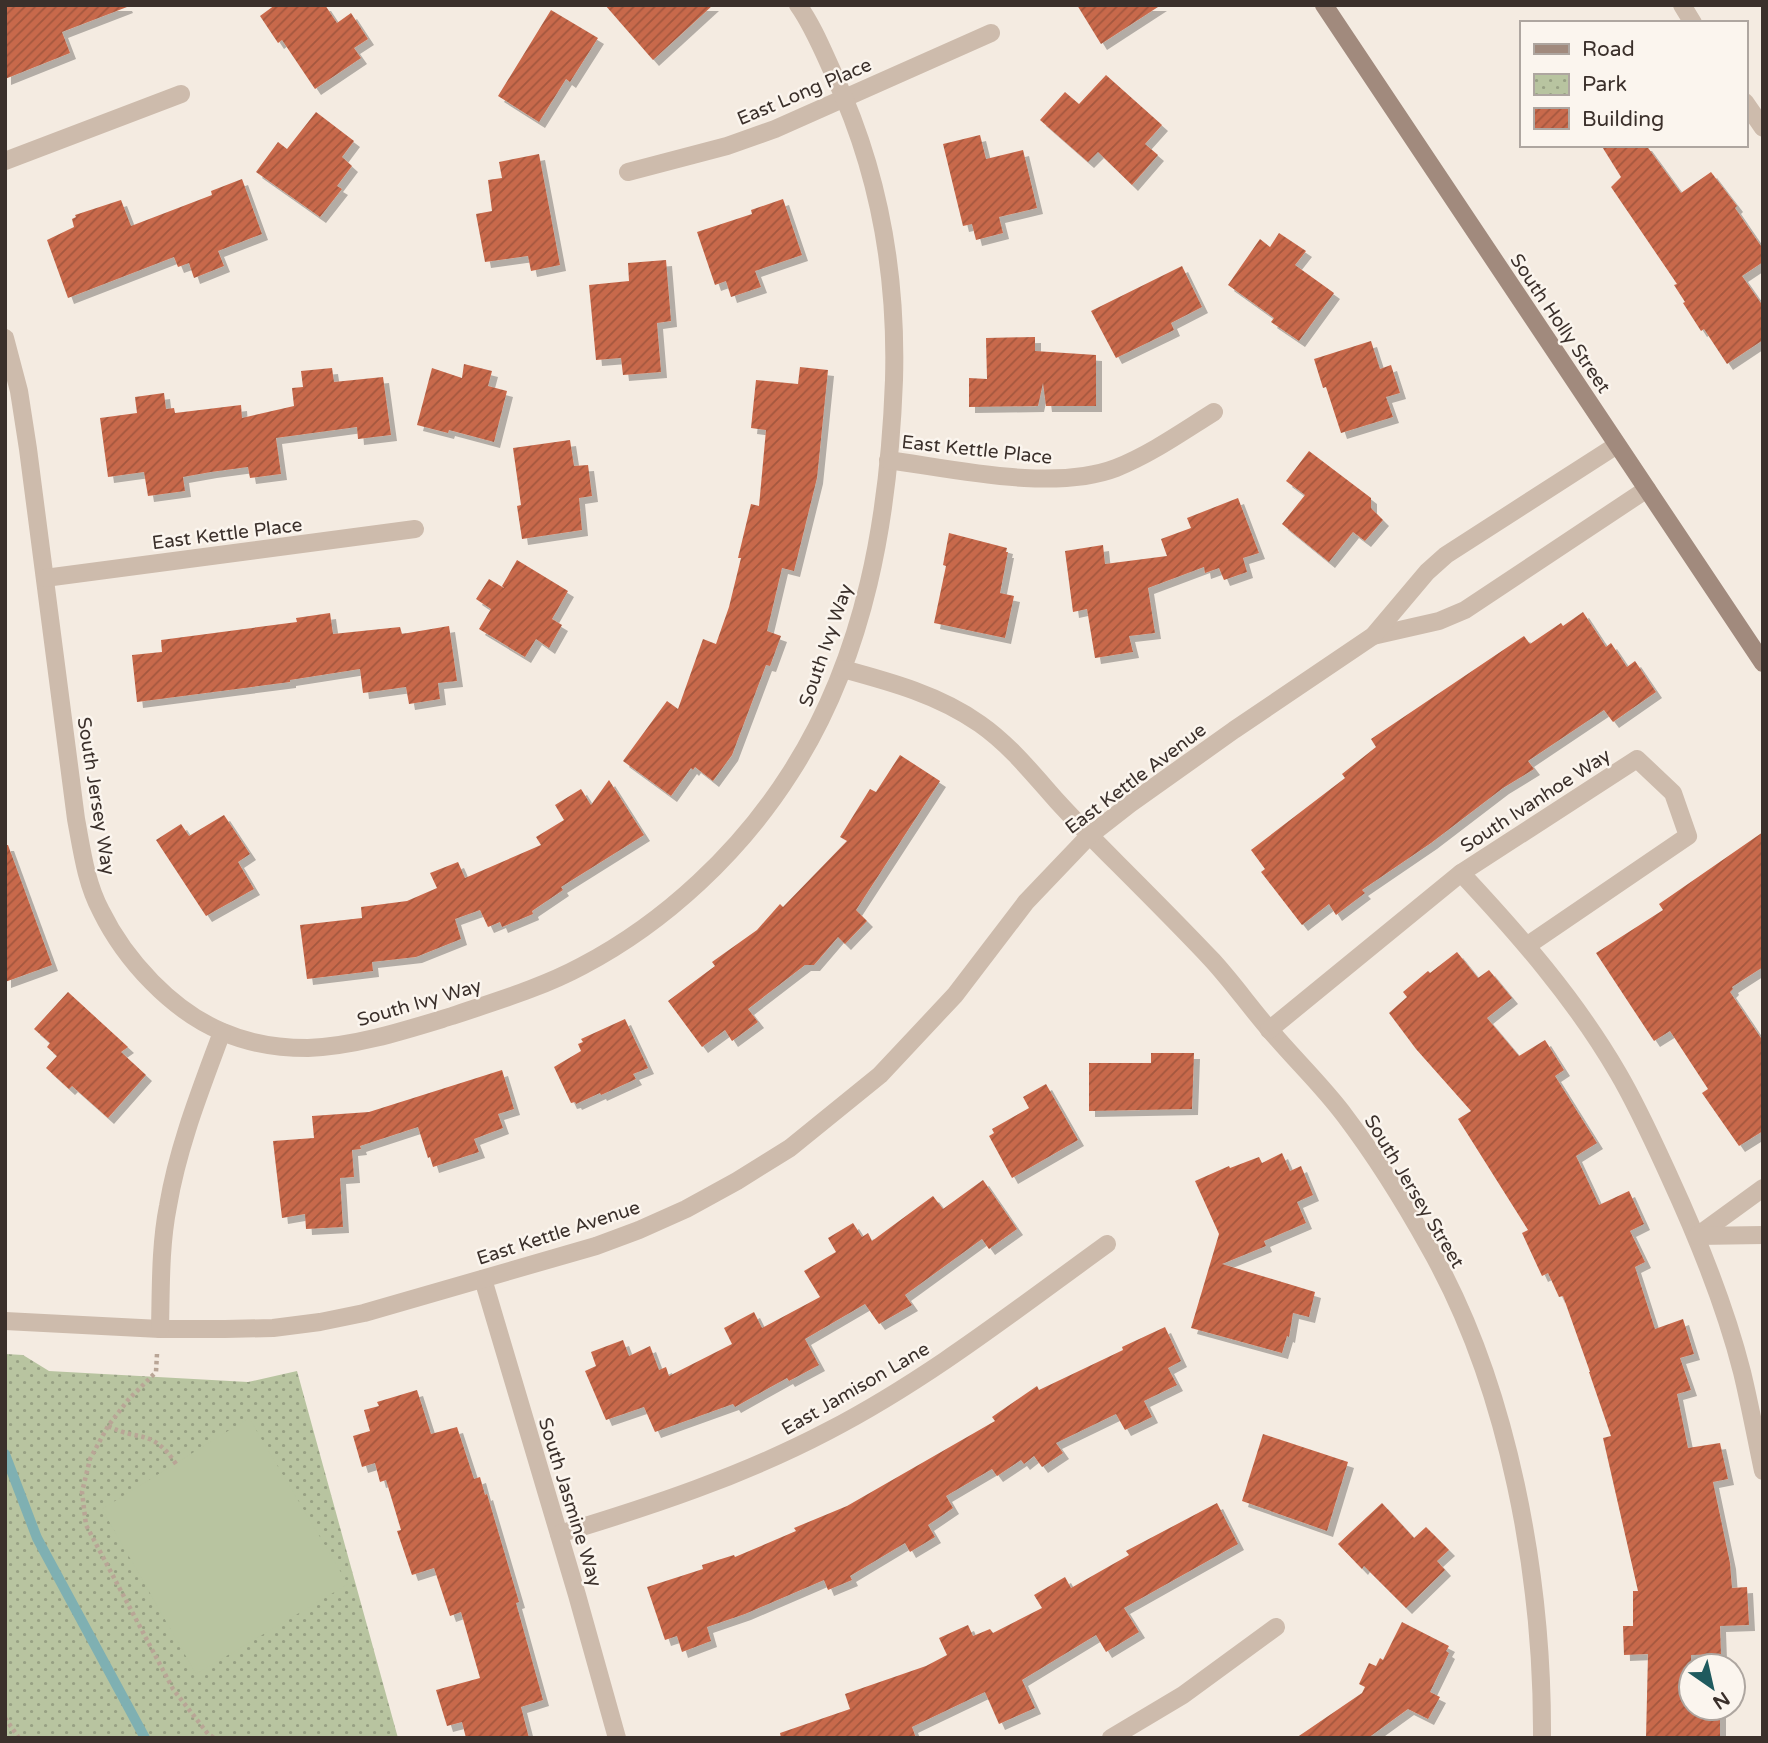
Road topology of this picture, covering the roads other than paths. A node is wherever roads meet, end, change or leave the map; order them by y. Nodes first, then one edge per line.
1 (798, 5) edge
2 (1324, 5) edge
3 (1682, 5) edge
4 (1692, 21) edge
5 (991, 33) dead end
6 (181, 94) dead end
7 (845, 98) junction
8 (1747, 105) edge
9 (1763, 128) edge
10 (5, 162) edge
11 (628, 172) dead end
12 (5, 338) edge
13 (1214, 412) dead end
14 (1617, 445) junction
15 (888, 460) junction
16 (1647, 489) junction
17 (415, 529) dead end
18 (45, 578) junction
19 (1373, 636) junction
20 (1763, 663) edge
21 (843, 669) junction
22 (1089, 836) junction
23 (1461, 873) junction
24 (1528, 945) junction
25 (1269, 1030) junction
26 (222, 1032) junction
27 (1763, 1188) edge
28 (1763, 1235) edge
29 (1697, 1236) junction
30 (1107, 1244) dead end
31 (483, 1279) junction
32 (5, 1321) edge
33 (160, 1329) junction
34 (1763, 1471) edge
35 (559, 1534) junction
36 (1276, 1627) dead end
37 (617, 1738) edge
38 (1111, 1738) edge
39 (1542, 1738) edge

1 - 7 street, South Ivy Way
2 - 14 main road, South Holly Street
3 - 4 street
5 - 7 street, East Long Place
6 - 10 street
7 - 11 street, East Long Place
7 - 15 street, South Ivy Way
8 - 9 street
12 - 18 street, South Jersey Way
13 - 15 street, East Kettle Place
14 - 16 main road, South Holly Street
14 - 19 street, East Kettle Avenue
15 - 21 street, South Ivy Way
16 - 19 street, East Kettle Avenue
16 - 20 main road, South Holly Street
17 - 18 street, East Kettle Place
18 - 26 street, South Jersey Way
19 - 22 street, East Kettle Avenue
21 - 22 street, South Jersey Street
21 - 26 street, South Ivy Way
22 - 25 street, South Jersey Street
22 - 31 street, East Kettle Avenue
23 - 24 street, South Ivanhoe Way
23 - 24 street, South Ivanhoe Way
23 - 25 street, South Ivanhoe Way
24 - 29 street, South Ivanhoe Way
25 - 39 street, South Jersey Street
26 - 33 street
27 - 29 street
28 - 29 street
29 - 34 street, South Ivanhoe Way
30 - 35 street, East Jamison Lane
31 - 33 street, East Kettle Avenue
31 - 35 street, South Jasmine Way
32 - 33 street, East Kettle Avenue
35 - 37 street, South Jasmine Way
36 - 38 street

